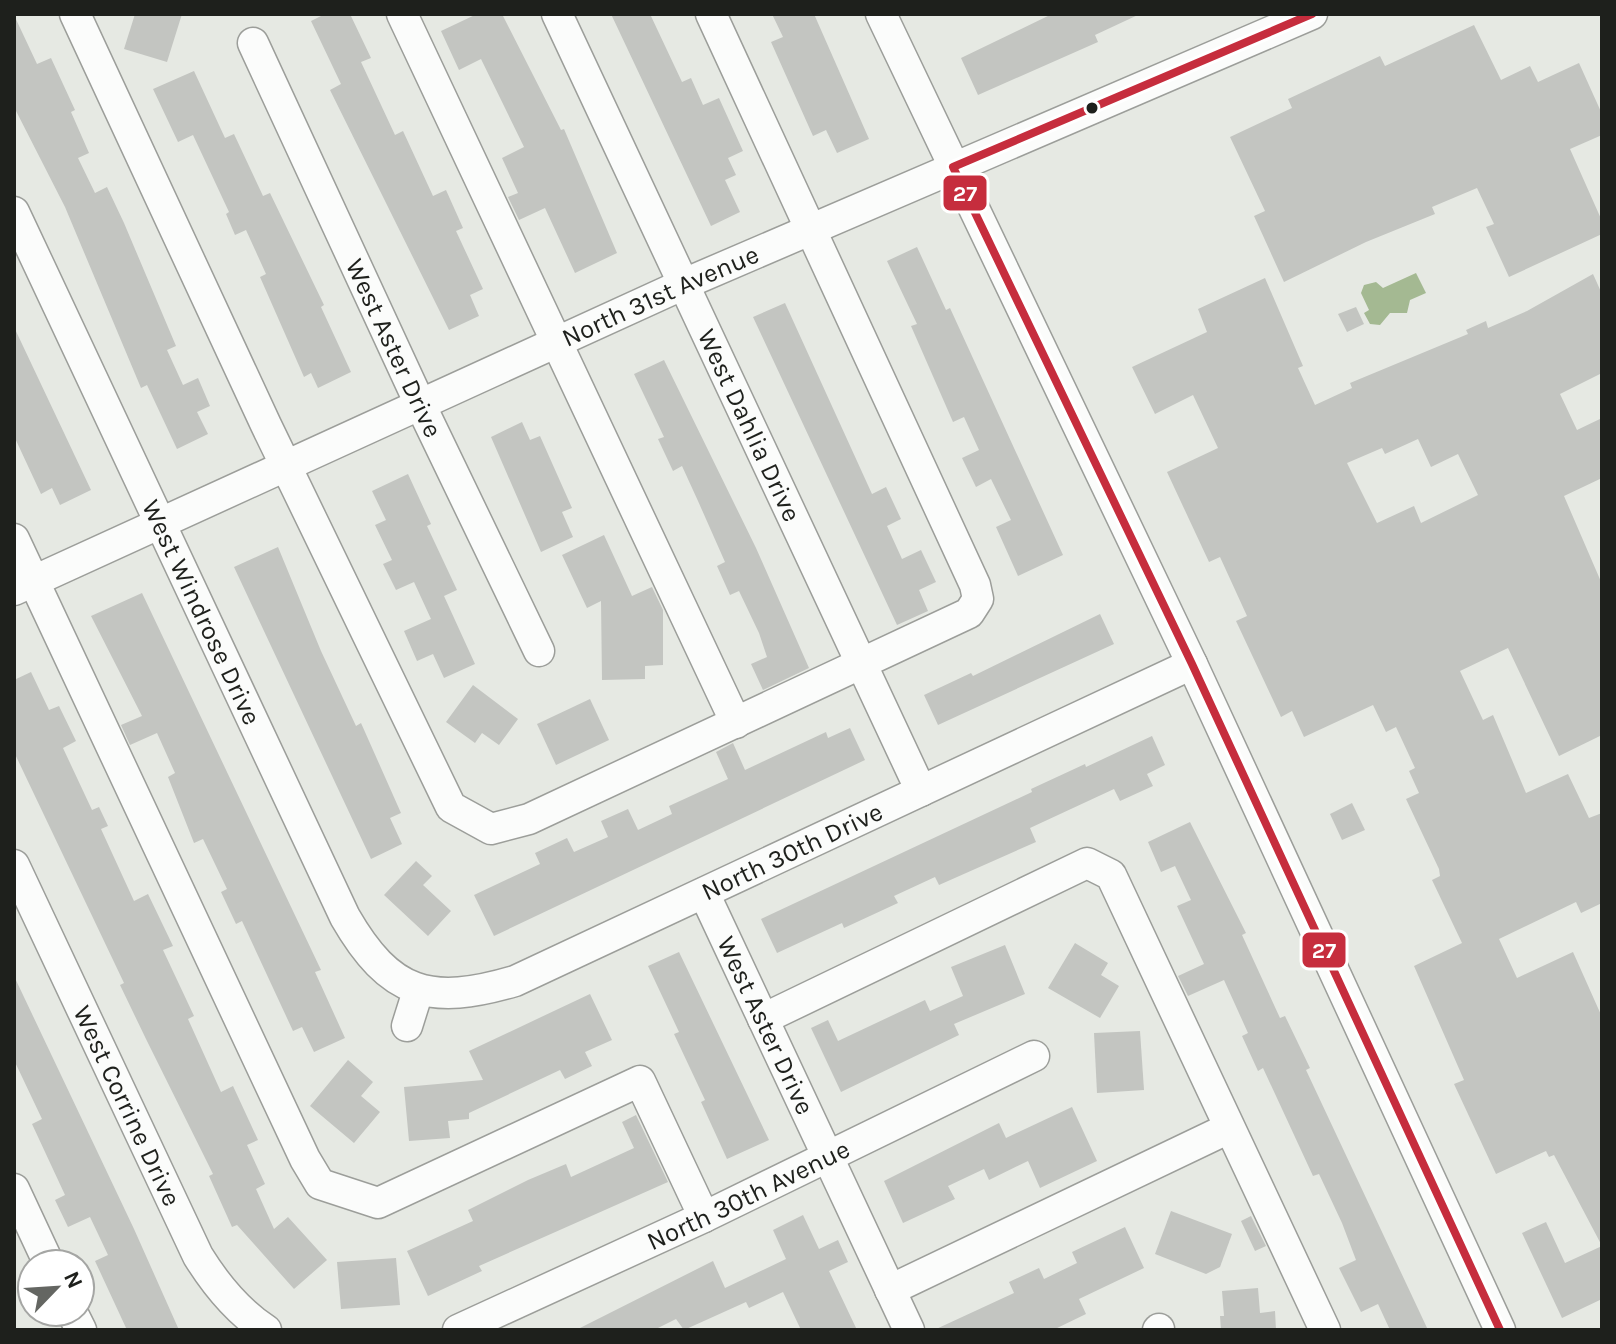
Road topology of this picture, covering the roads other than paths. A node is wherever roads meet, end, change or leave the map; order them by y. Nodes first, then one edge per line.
1 (75, 14) edge
2 (402, 14) edge
3 (557, 14) edge
4 (711, 14) edge
5 (881, 14) edge
6 (1312, 14) edge
7 (253, 43) dead end
8 (953, 167) junction
9 (14, 212) edge
10 (810, 229) junction
11 (684, 284) junction
12 (556, 342) junction
13 (420, 404) junction
14 (286, 465) junction
15 (160, 524) junction
16 (14, 539) edge
17 (24, 585) edge
18 (539, 651) dead end
19 (861, 664) junction
20 (1192, 664) junction
21 (736, 723) junction
22 (921, 791) junction
23 (14, 865) edge
24 (704, 893) junction
25 (418, 991) junction
26 (763, 1019) junction
27 (407, 1026) dead end
28 (1034, 1056) dead end
29 (1227, 1129) junction
30 (827, 1155) junction
31 (14, 1189) edge
32 (704, 1217) junction
33 (42, 1248) edge
34 (890, 1290) junction
35 (266, 1330) edge
36 (458, 1330) edge
37 (909, 1330) edge
38 (1325, 1330) edge
39 (1500, 1330) edge

1 - 14 street
2 - 12 street
3 - 11 street, West Dahlia Drive
4 - 10 street
5 - 8 street
6 - 8 street, North 31st Avenue
7 - 13 street, West Aster Drive
8 - 10 street, North 31st Avenue
8 - 20 street
9 - 15 street, West Windrose Drive
10 - 11 street, North 31st Avenue
10 - 19 street
11 - 12 street, North 31st Avenue
11 - 19 street, West Dahlia Drive
12 - 13 street, North 31st Avenue
12 - 21 street
13 - 14 street, North 31st Avenue
13 - 18 street, West Aster Drive
14 - 15 street, North 31st Avenue
14 - 21 street
15 - 17 street, North 31st Avenue
15 - 25 street, West Windrose Drive
16 - 17 street
17 - 32 street
19 - 21 street
19 - 22 street, West Dahlia Drive
20 - 22 street, North 30th Drive
20 - 39 street
22 - 24 street, North 30th Drive
23 - 35 street, West Corrine Drive
24 - 25 street, North 30th Drive
24 - 26 street, West Aster Drive
25 - 27 street
26 - 29 street
26 - 30 street, West Aster Drive
28 - 30 street, North 30th Avenue
29 - 34 street
29 - 38 street
30 - 32 street, North 30th Avenue
30 - 34 street, West Aster Drive
31 - 33 street
32 - 36 street, North 30th Avenue
34 - 37 street, West Aster Drive

